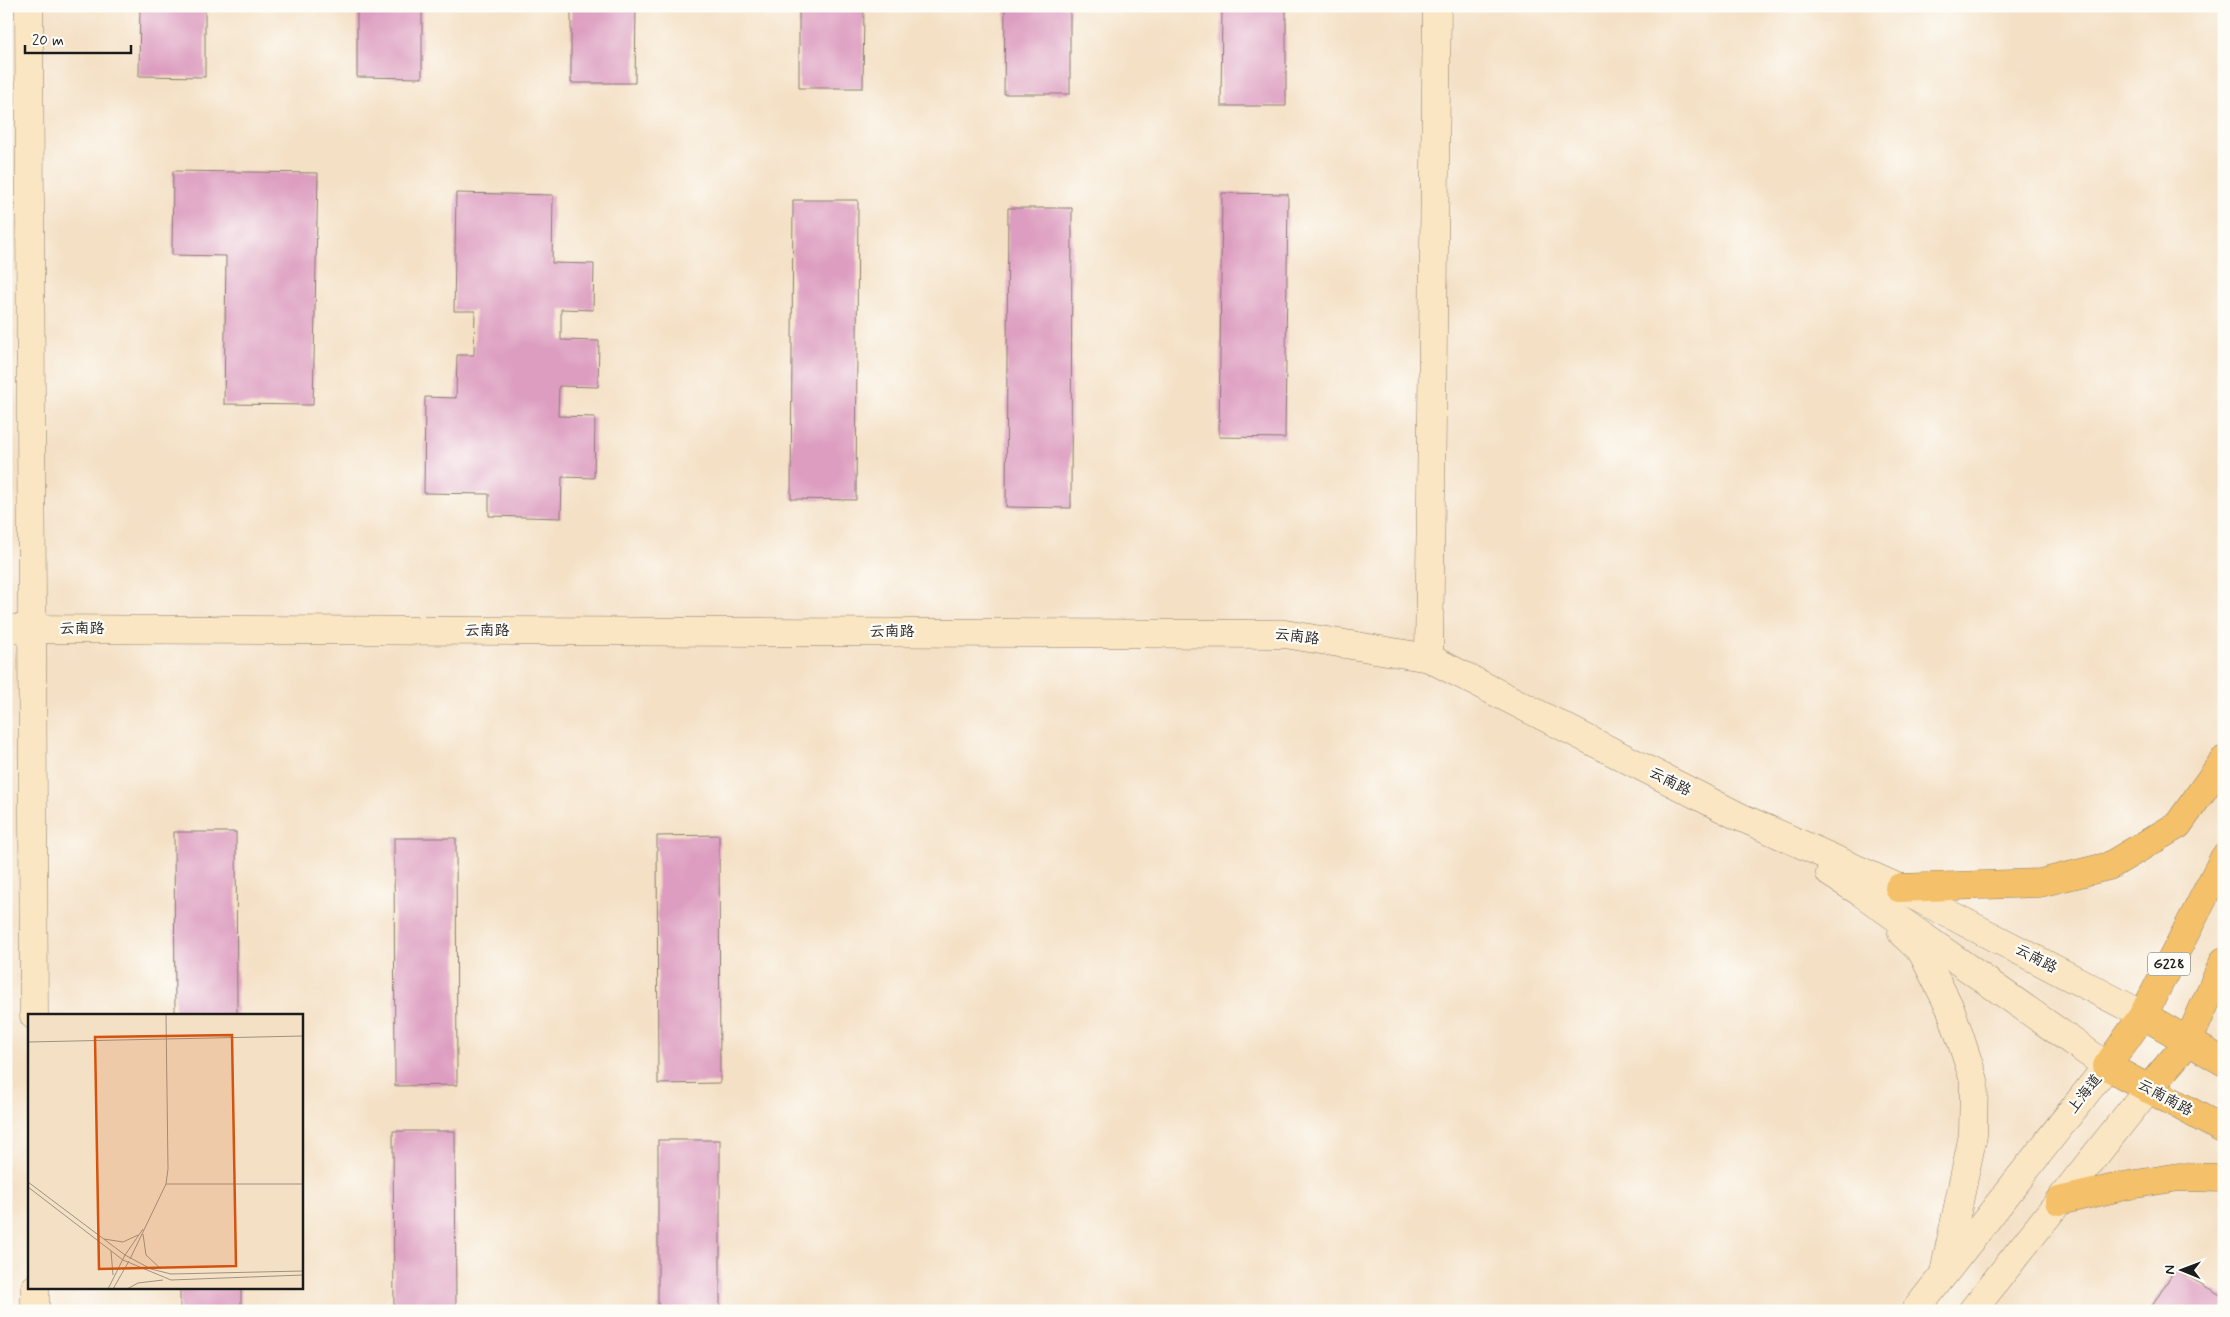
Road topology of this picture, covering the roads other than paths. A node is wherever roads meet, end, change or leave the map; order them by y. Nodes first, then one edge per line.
1 (29, 6) edge
2 (1437, 6) edge
3 (19, 629) edge
4 (1429, 658) junction
5 (2224, 760) edge
6 (1738, 816) junction
7 (2224, 858) edge
8 (1899, 888) junction
9 (1860, 892) junction
10 (2224, 961) edge
11 (34, 1014) edge
12 (2143, 1015) junction
13 (2188, 1042) junction
14 (2224, 1062) edge
15 (2107, 1066) junction
16 (2148, 1089) junction
17 (2224, 1130) edge
18 (2224, 1178) edge
19 (2059, 1201) junction
20 (1944, 1274) junction
21 (35, 1290) edge
22 (35, 1311) edge
23 (1915, 1311) edge
24 (1972, 1311) edge

1 - 3 street
2 - 4 street
3 - 4 street, 云南路
3 - 11 street
4 - 6 street, 云南路
5 - 8 highway
6 - 8 street, 云南路
6 - 9 street, 云南路
7 - 12 highway, 上海道 / G228
8 - 12 street, 云南路
9 - 15 street, 云南路
9 - 20 street
10 - 13 highway
12 - 13 highway
12 - 15 highway, 上海道 / G228
13 - 14 highway
13 - 16 highway
15 - 16 highway, 云南南路
15 - 20 street, 上海道
16 - 17 highway, 云南南路
16 - 19 street
18 - 19 highway
19 - 24 street
20 - 23 street, 上海道
21 - 22 street

